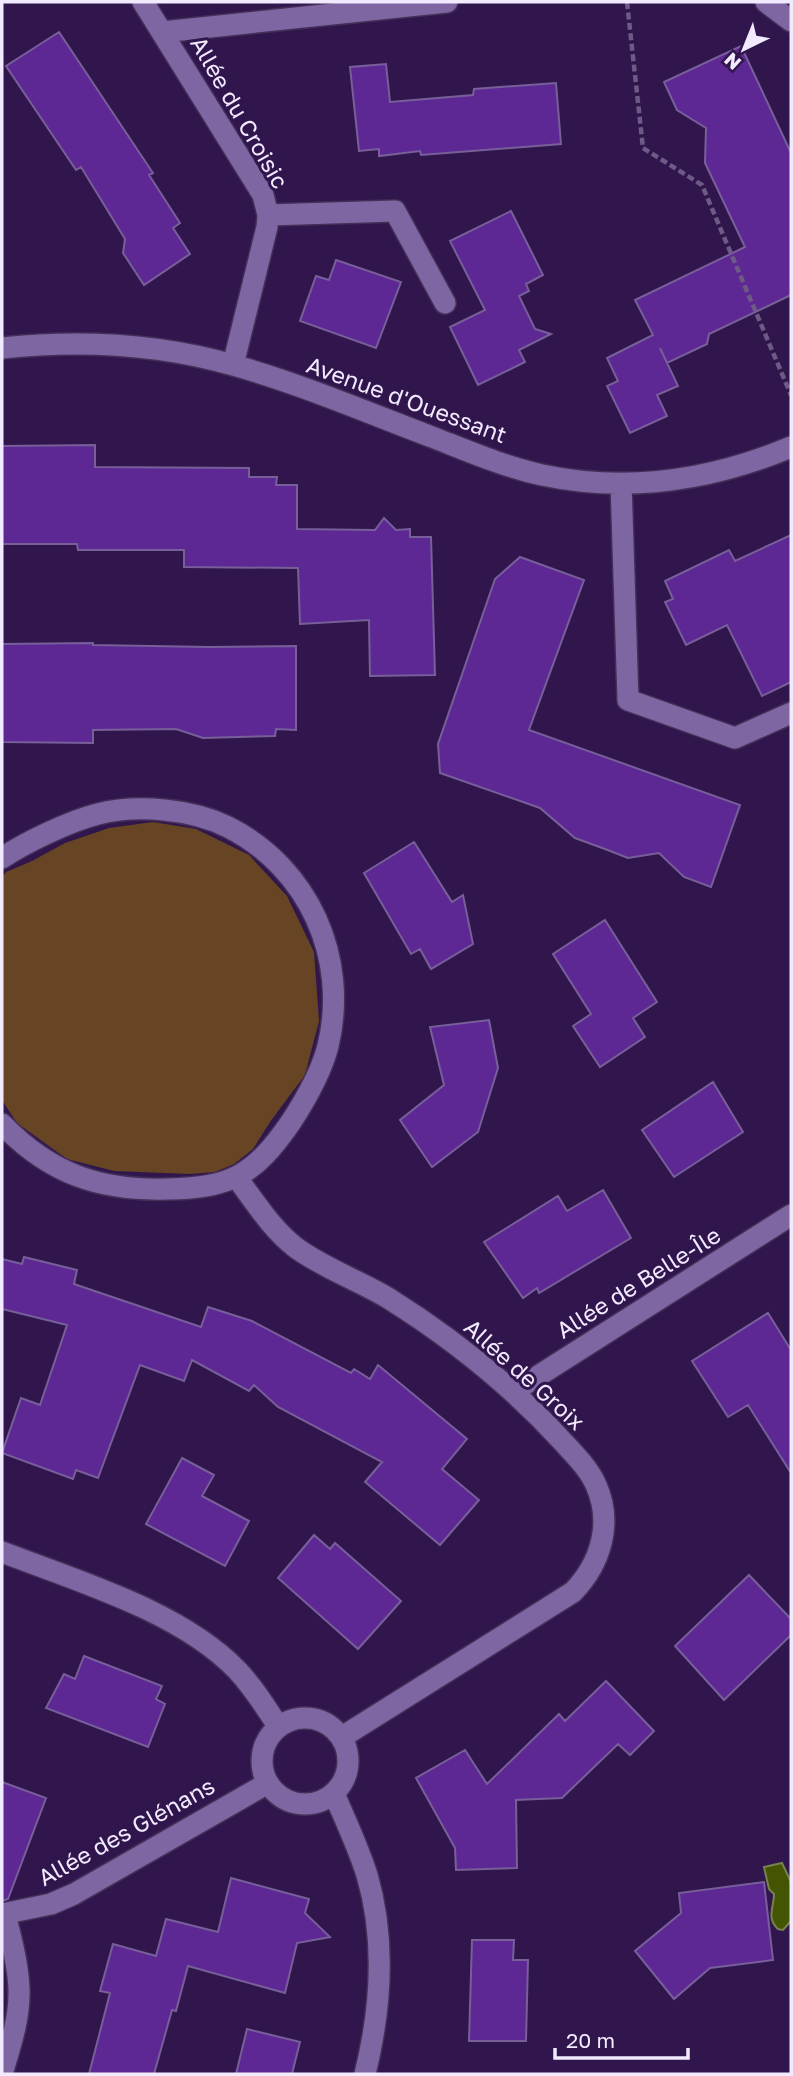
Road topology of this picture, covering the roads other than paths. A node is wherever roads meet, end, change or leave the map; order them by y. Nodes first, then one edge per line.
1 (143, 2) edge
2 (447, 2) edge
3 (766, 2) edge
4 (791, 21) edge
5 (162, 32) junction
6 (268, 215) junction
7 (445, 303) dead end
8 (2, 348) edge
9 (233, 365) junction
10 (791, 447) edge
11 (621, 483) junction
12 (791, 713) edge
13 (2, 858) edge
14 (2, 1124) edge
15 (237, 1178) junction
16 (791, 1216) edge
17 (513, 1392) junction
18 (2, 1552) edge
19 (278, 1726) junction
20 (342, 1737) junction
21 (268, 1783) junction
22 (334, 1794) junction
23 (3, 1914) edge
24 (2, 2074) edge
25 (365, 2074) edge

1 - 5 street, Allée du Croisic
2 - 5 street
3 - 4 street
5 - 6 street, Allée du Croisic
6 - 7 street, Allée du Croisic
6 - 9 street, Allée du Croisic
8 - 9 street, Avenue d'Ouessant
9 - 11 street, Avenue d'Ouessant
10 - 11 street, Avenue d'Ouessant
11 - 12 street
13 - 15 street
14 - 15 street
15 - 17 street, Allée de Groix
16 - 17 street, Allée de Belle-Île
17 - 20 street, Allée de Groix
18 - 19 street
19 - 20 street
19 - 21 street
20 - 22 street
21 - 22 street
21 - 23 street, Allée des Glénans
22 - 25 street
23 - 24 street, Allée des Glénans

